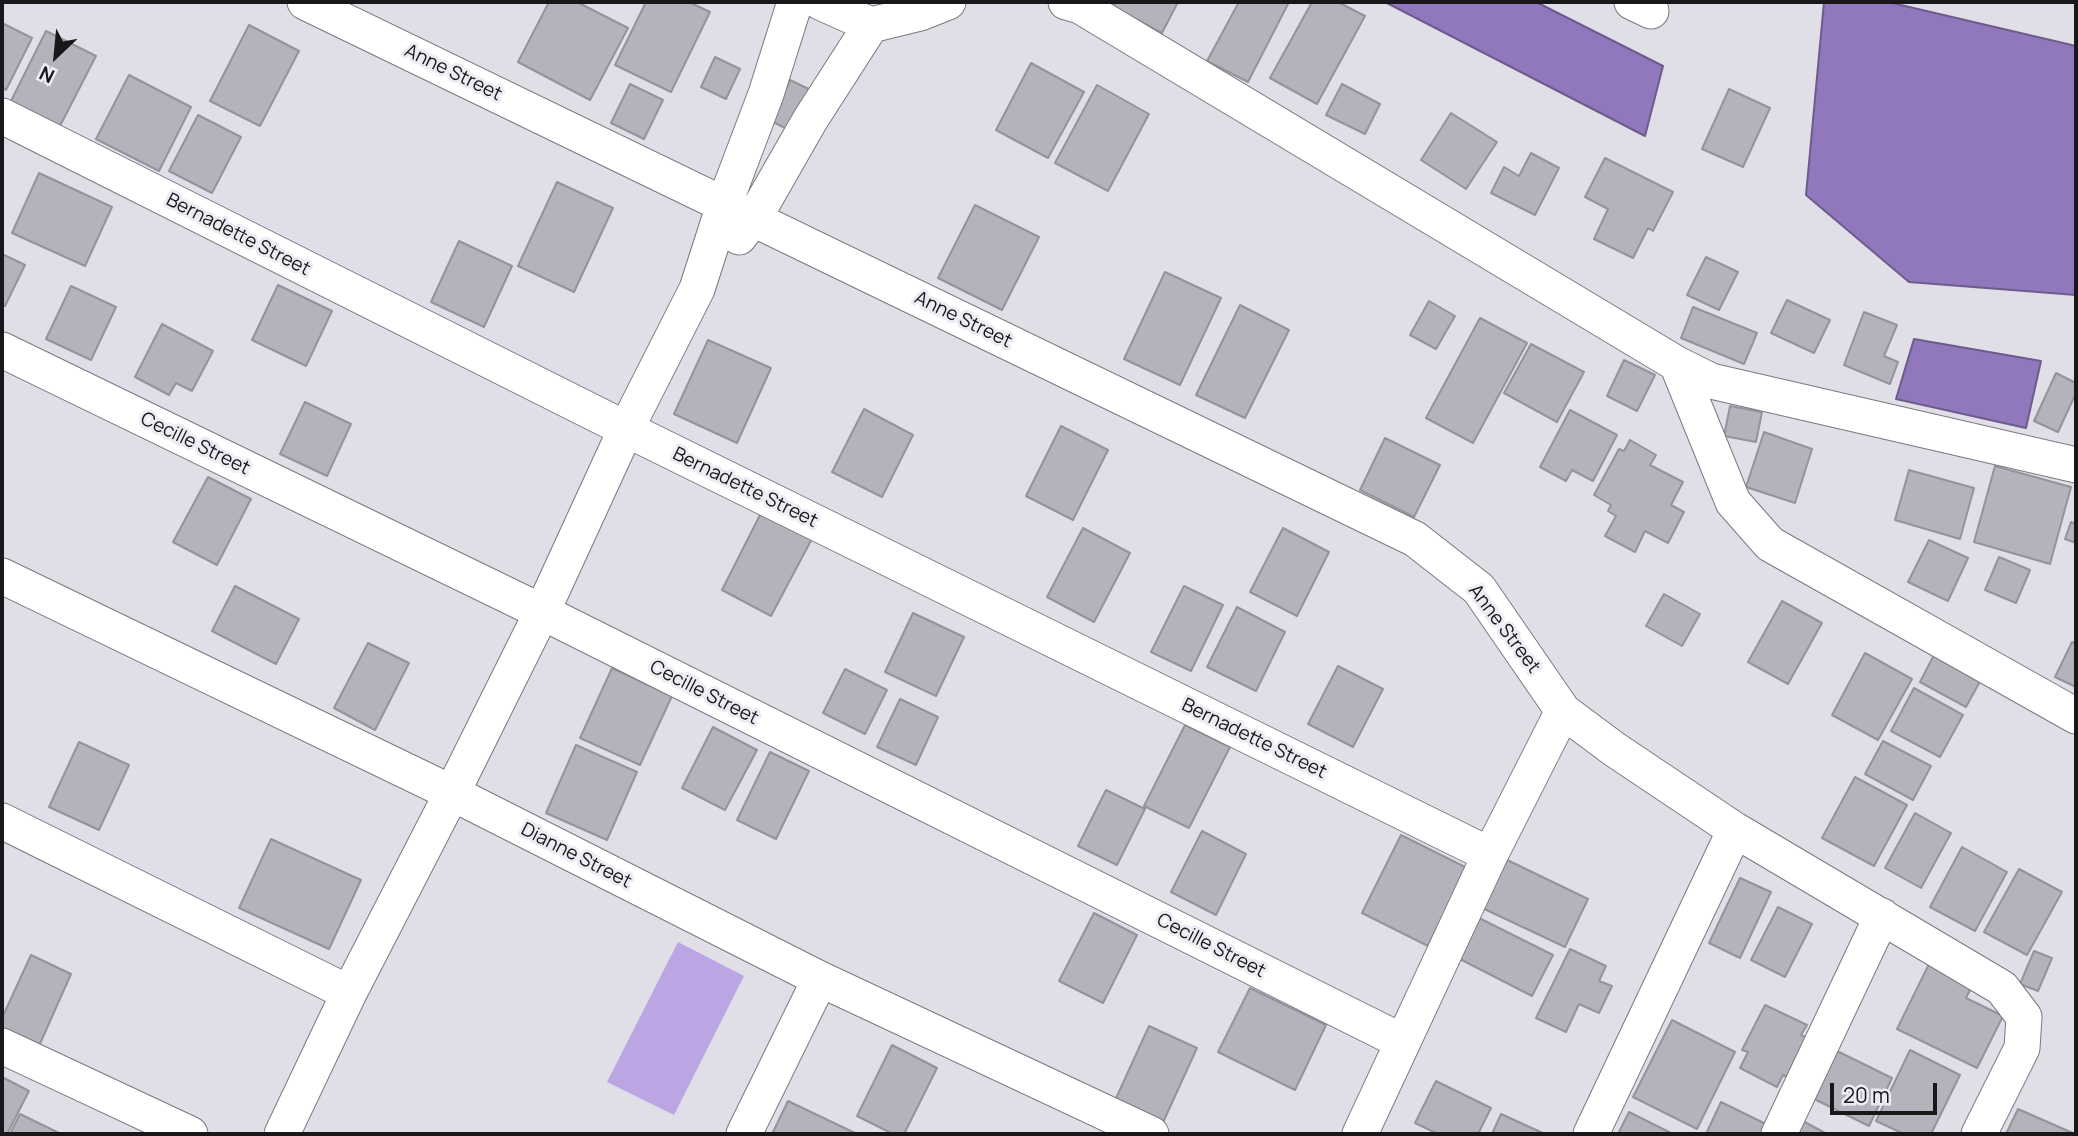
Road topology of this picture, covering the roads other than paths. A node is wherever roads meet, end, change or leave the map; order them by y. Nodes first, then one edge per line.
1 (305, 2) edge
2 (795, 2) edge
3 (820, 2) edge
4 (947, 2) edge
5 (1066, 2) edge
6 (871, 25) junction
7 (2, 116) edge
8 (739, 211) junction
9 (2, 350) edge
10 (1676, 364) junction
11 (626, 429) junction
12 (2076, 465) edge
13 (2, 576) edge
14 (542, 612) junction
15 (1563, 711) junction
16 (2076, 716) edge
17 (452, 793) junction
18 (2, 821) edge
19 (1735, 830) junction
20 (1490, 855) junction
21 (1882, 916) junction
22 (820, 979) junction
23 (349, 993) junction
24 (1403, 1042) junction
25 (2, 1046) edge
26 (190, 1134) edge
27 (282, 1134) edge
28 (744, 1134) edge
29 (1150, 1134) edge
30 (1360, 1134) edge
31 (1591, 1134) edge
32 (1779, 1134) edge
33 (1979, 1134) edge

1 - 8 street, Anne Street
2 - 8 street
3 - 6 street
4 - 6 street
5 - 10 street
6 - 8 street
7 - 11 street, Bernadette Street
8 - 11 street
8 - 15 street, Anne Street
9 - 14 street, Cecille Street
10 - 12 street
10 - 16 street
11 - 14 street
11 - 20 street, Bernadette Street
13 - 17 street, Dianne Street
14 - 17 street
14 - 24 street, Cecille Street
15 - 19 street, Anne Street
15 - 20 street
17 - 22 street, Dianne Street
17 - 23 street
18 - 23 street
19 - 21 street, Anne Street
19 - 31 street
20 - 24 street
21 - 32 street
21 - 33 street, Anne Street
22 - 28 street
22 - 29 street, Dianne Street
23 - 27 street
24 - 30 street
25 - 26 street

